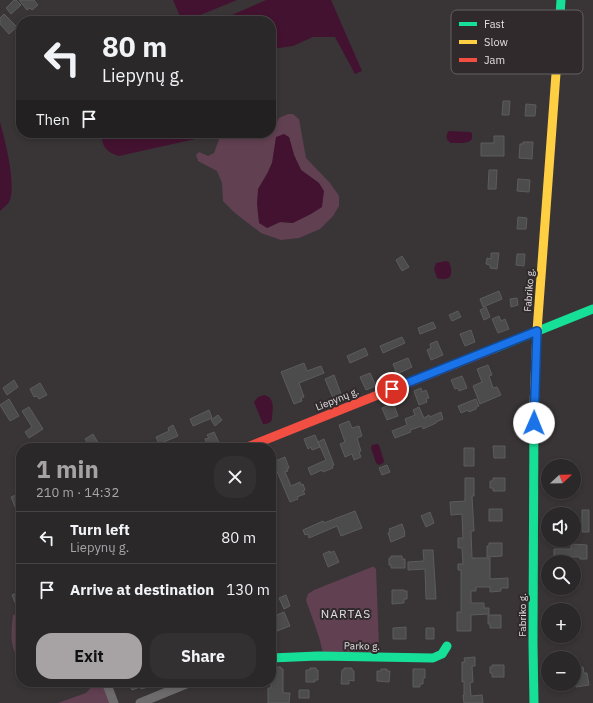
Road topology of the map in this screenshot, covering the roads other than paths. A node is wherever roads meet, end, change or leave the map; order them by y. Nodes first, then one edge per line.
1 (561, 0) edge
2 (560, 10) edge
3 (556, 74) edge
4 (593, 309) edge
5 (537, 331) junction
6 (257, 443) edge
7 (447, 646) dead end
8 (276, 658) edge
9 (108, 687) edge
10 (179, 687) edge
11 (114, 703) edge
12 (140, 703) edge
13 (534, 703) edge

1 - 2 street, Fabriko g.
3 - 5 street, Fabriko g.
4 - 5 street, Liepynų g.
5 - 6 street, Liepynų g.
5 - 13 street, Fabriko g.
7 - 8 street, Parko g.
9 - 11 street
10 - 12 street

